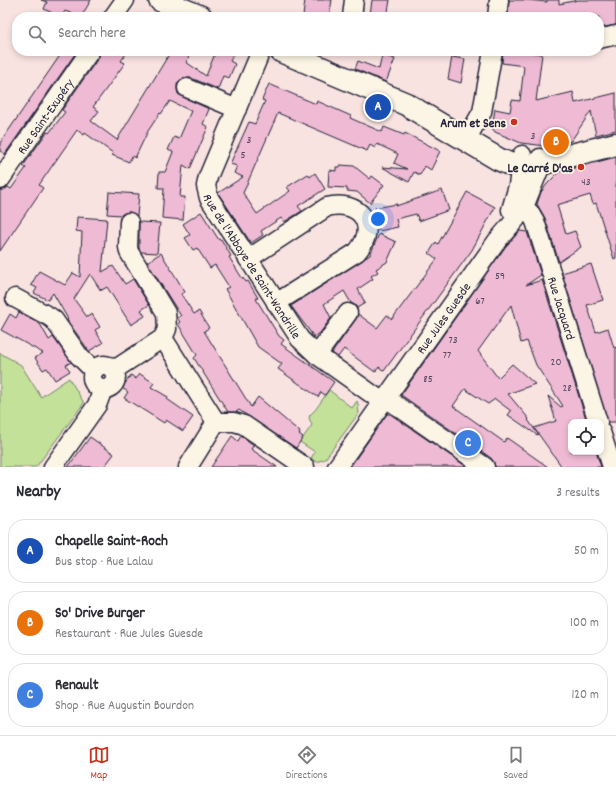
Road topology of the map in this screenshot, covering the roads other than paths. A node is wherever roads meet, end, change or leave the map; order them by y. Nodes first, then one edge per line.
1 (125, 0) edge
2 (160, 0) edge
3 (354, 0) edge
4 (499, 0) edge
5 (117, 12) edge
6 (189, 12) edge
7 (353, 12) edge
8 (498, 12) edge
9 (616, 35) edge
10 (604, 38) edge
11 (87, 56) edge
12 (259, 56) edge
13 (292, 56) edge
14 (492, 56) edge
15 (187, 88) dead end
16 (237, 110) junction
17 (468, 136) junction
18 (616, 144) edge
19 (537, 160) junction
20 (0, 180) edge
21 (518, 204) junction
22 (129, 222) dead end
23 (248, 258) junction
24 (14, 298) dead end
25 (276, 303) junction
26 (348, 313) dead end
27 (163, 338) junction
28 (317, 355) junction
29 (94, 370) junction
30 (114, 370) junction
31 (103, 389) junction
32 (384, 400) junction
33 (597, 419) edge
34 (216, 422) junction
35 (604, 442) edge
36 (53, 467) edge
37 (188, 467) edge
38 (305, 467) edge
39 (337, 467) edge
40 (485, 467) edge
41 (612, 467) edge

1 - 5 street
2 - 6 main road
3 - 7 street
4 - 8 street
9 - 10 street
11 - 20 street, Rue Saint-Exupéry
12 - 16 street, Rue de l'Abbaye de Saint-Wandrille
13 - 17 main road
14 - 17 street
15 - 16 street
16 - 23 street, Rue de l'Abbaye de Saint-Wandrille
17 - 19 main road
18 - 19 main road
19 - 21 street, Rue Jules Guesde
21 - 32 street, Rue Jules Guesde
21 - 33 street, Rue Jacquard
22 - 27 street
23 - 25 street, Rue de l'Abbaye de Saint-Wandrille
23 - 25 street
24 - 29 street
25 - 28 street, Rue de l'Abbaye de Saint-Wandrille
26 - 28 street
27 - 30 street
27 - 34 street
28 - 32 street, Rue de l'Abbaye de Saint-Wandrille
29 - 30 street
29 - 31 street
30 - 31 street
31 - 36 street
32 - 39 street, Rue Jules Guesde
32 - 40 street, Rue de l'Abbaye de Saint-Wandrille
34 - 37 street
34 - 38 street
35 - 41 street

